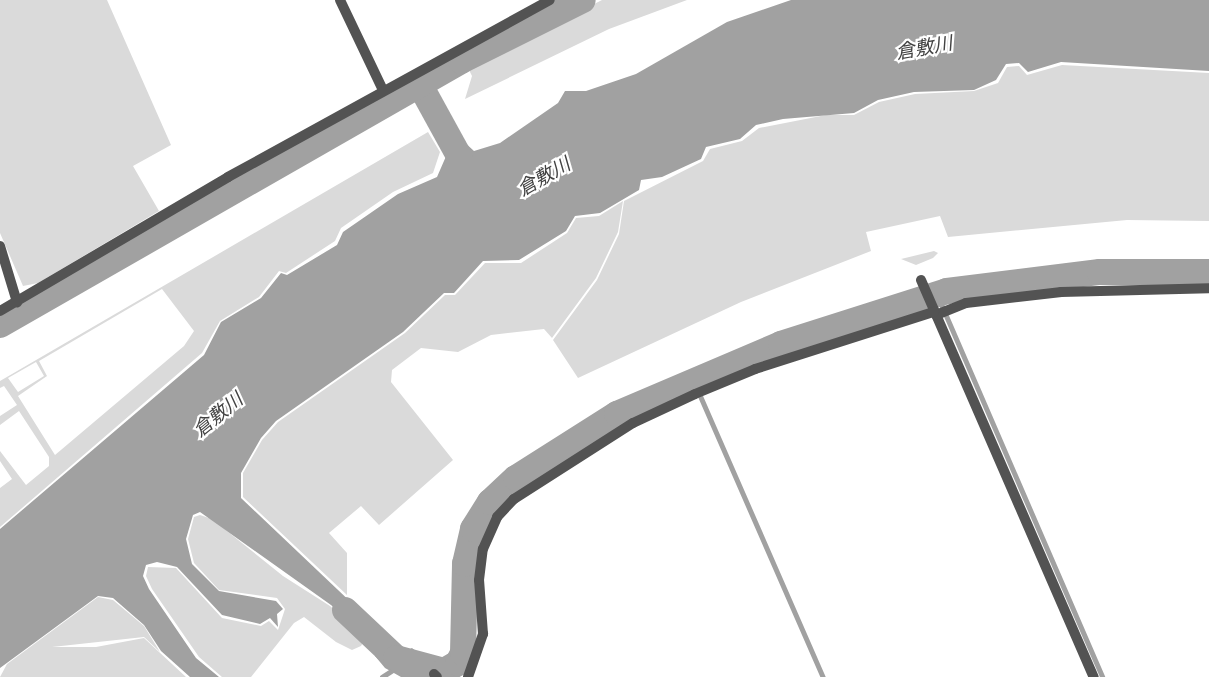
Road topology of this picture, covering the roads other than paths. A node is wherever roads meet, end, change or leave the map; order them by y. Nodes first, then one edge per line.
1 (340, 0) edge
2 (550, 0) edge
3 (383, 90) junction
4 (0, 246) edge
5 (922, 282) dead end
6 (1209, 288) edge
7 (18, 302) junction
8 (0, 312) edge
9 (938, 312) junction
10 (468, 677) edge
11 (1094, 677) edge

1 - 3 street
2 - 3 street
3 - 7 street
4 - 7 street
5 - 9 street
6 - 9 street
7 - 8 street
9 - 10 street
9 - 11 street

